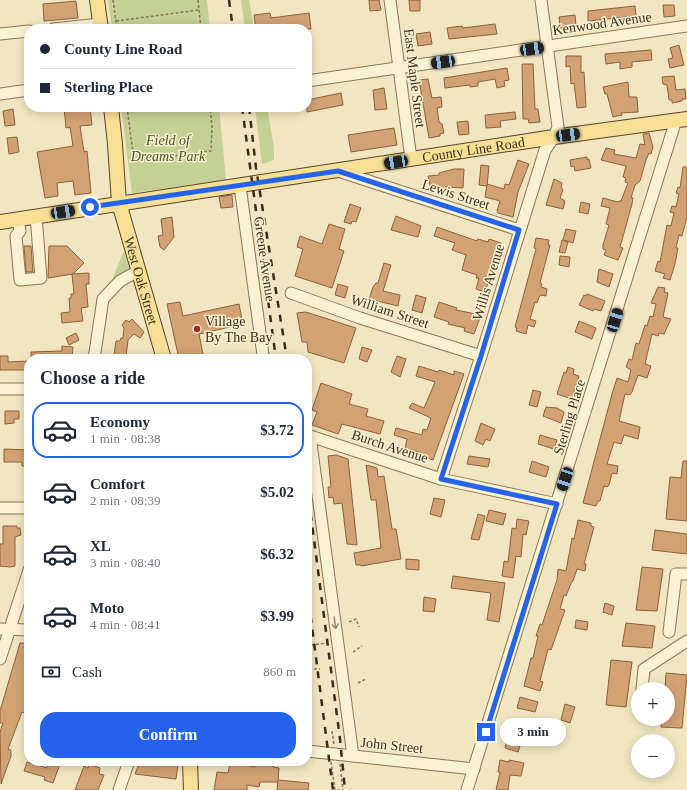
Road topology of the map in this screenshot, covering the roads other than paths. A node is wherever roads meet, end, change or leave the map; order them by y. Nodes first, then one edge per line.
1 (97, 0) edge
2 (390, 0) edge
3 (541, 0) edge
4 (100, 24) edge
5 (687, 26) edge
6 (24, 32) edge
7 (0, 34) edge
8 (547, 46) junction
9 (399, 68) junction
10 (312, 80) edge
11 (24, 91) edge
12 (0, 94) edge
13 (112, 112) edge
14 (682, 120) edge
15 (554, 136) junction
16 (411, 159) junction
17 (338, 171) junction
18 (240, 186) junction
19 (119, 203) junction
20 (36, 216) junction
21 (18, 219) junction
22 (0, 222) edge
23 (519, 230) junction
24 (138, 272) junction
25 (291, 293) dead end
26 (95, 354) edge
27 (163, 354) edge
28 (263, 354) edge
29 (481, 356) junction
30 (0, 389) edge
31 (24, 389) edge
32 (312, 436) edge
33 (312, 462) edge
34 (441, 479) junction
35 (557, 504) junction
36 (0, 508) edge
37 (24, 508) edge
38 (687, 574) edge
39 (24, 582) edge
40 (5, 629) edge
41 (24, 630) edge
42 (669, 632) dead end
43 (687, 641) edge
44 (0, 659) edge
45 (643, 682) edge
46 (312, 752) edge
47 (353, 756) junction
48 (127, 766) edge
49 (190, 766) edge
50 (474, 769) junction
51 (119, 790) edge
52 (190, 790) edge
53 (467, 790) edge

1 - 4 main road
2 - 9 street, East Maple Street
3 - 8 street, Willis Avenue
5 - 8 street, Kenwood Avenue
6 - 7 street
8 - 9 street, Kenwood Avenue
8 - 15 street, Willis Avenue
9 - 10 street, Kenwood Avenue
9 - 16 street, East Maple Street
11 - 12 street
13 - 19 main road, West Oak Street
14 - 15 main road, County Line Road
14 - 35 street, Sterling Place
15 - 16 main road, County Line Road
15 - 23 street, Willis Avenue
16 - 17 main road, County Line Road
17 - 18 main road, County Line Road
17 - 23 street, Lewis Street
18 - 19 main road, County Line Road
18 - 28 street, Greene Avenue
19 - 20 main road, County Line Road
19 - 24 main road, West Oak Street
20 - 21 main road, County Line Road
20 - 21 street
21 - 22 main road, County Line Road
23 - 29 street, Willis Avenue
24 - 26 street
24 - 27 main road, West Oak Street
25 - 29 street, William Street
29 - 34 street, Willis Avenue
30 - 31 street
32 - 34 street, Burch Avenue
33 -> 47 street
34 - 35 street, Burch Avenue
35 - 50 street, Sterling Place
36 - 37 street
38 - 42 street
39 - 40 street
40 - 41 street
40 - 44 street
43 - 45 street
46 - 47 street, John Street
47 - 50 street, John Street
48 - 51 street
49 - 52 main road
50 - 53 street, Sterling Place

